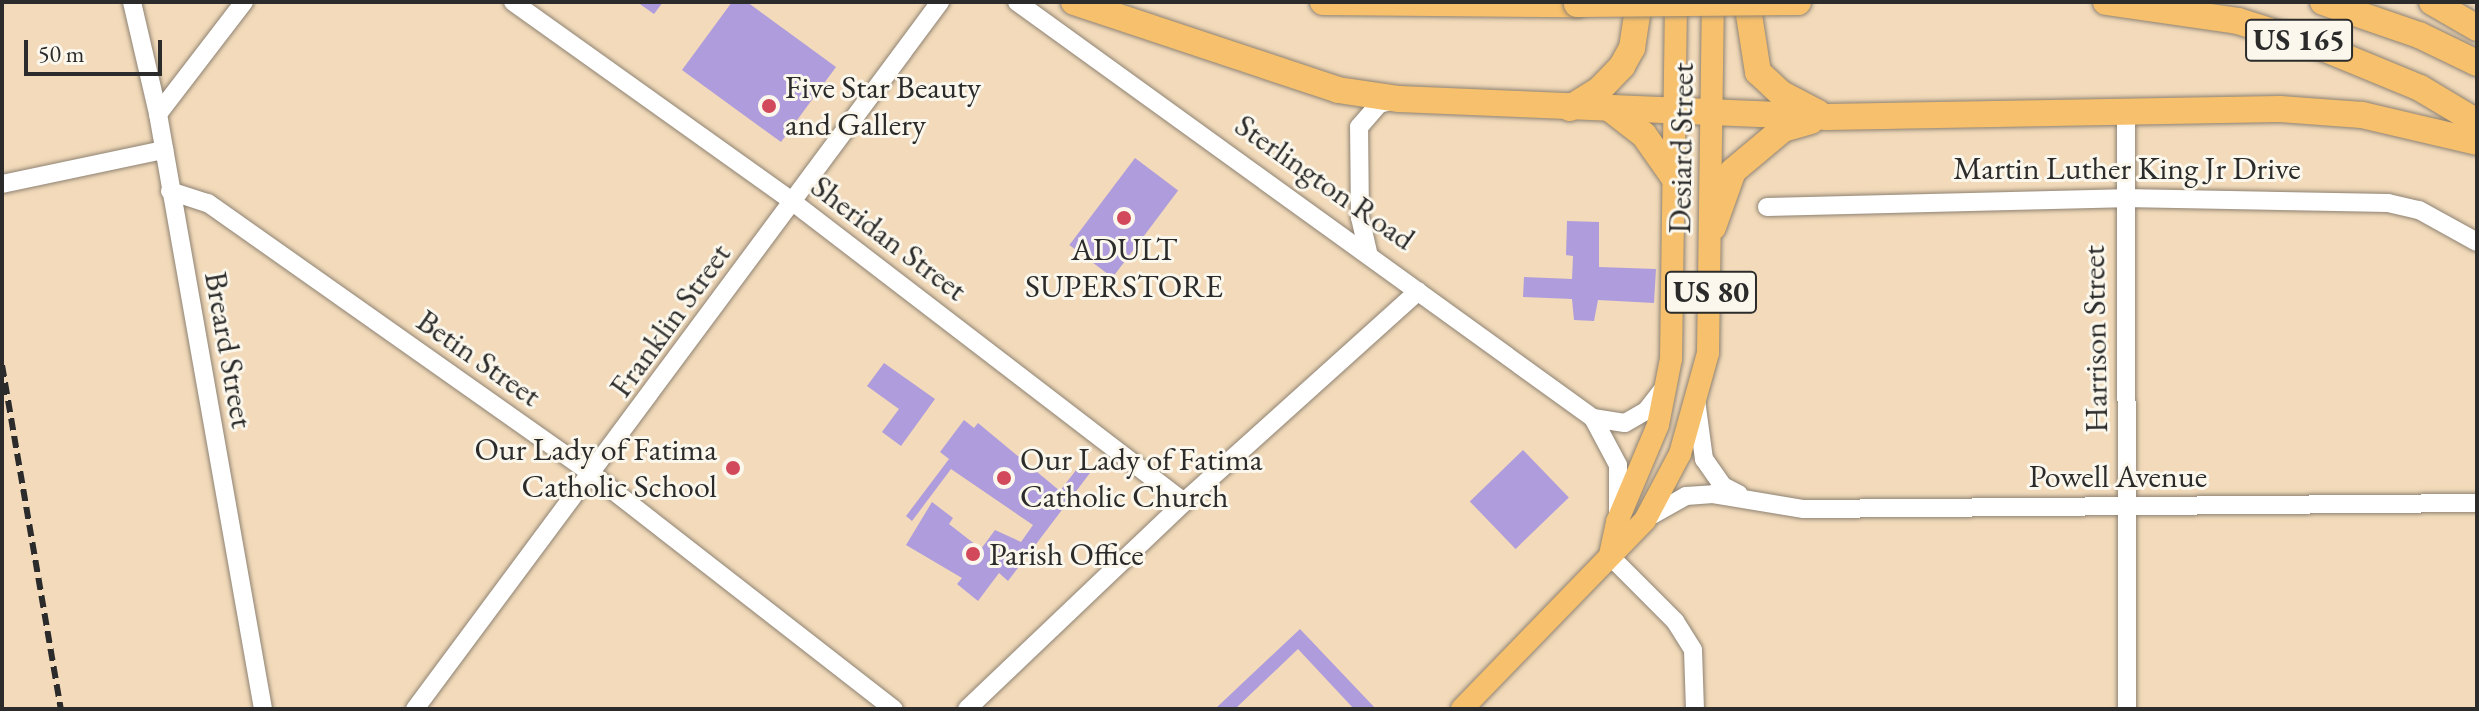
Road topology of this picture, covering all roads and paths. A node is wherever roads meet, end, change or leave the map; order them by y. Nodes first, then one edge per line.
1 (132, 2) edge
2 (244, 2) edge
3 (513, 2) edge
4 (940, 2) edge
5 (1017, 2) edge
6 (1074, 2) edge
7 (1323, 2) edge
8 (1639, 2) edge
9 (1676, 2) edge
10 (1713, 2) edge
11 (1747, 2) edge
12 (1798, 2) edge
13 (2106, 2) edge
14 (2323, 2) edge
15 (2432, 2) edge
16 (2477, 28) edge
17 (2477, 63) edge
18 (1338, 90) junction
19 (1399, 99) junction
20 (1678, 107) junction
21 (1570, 108) junction
22 (1609, 108) junction
23 (1716, 110) junction
24 (2126, 113) junction
25 (158, 114) junction
26 (1826, 117) junction
27 (2477, 122) edge
28 (1359, 127) junction
29 (2477, 142) edge
30 (164, 150) junction
31 (1677, 182) junction
32 (2, 184) edge
33 (170, 191) junction
34 (2123, 198) junction
35 (793, 202) junction
36 (1767, 207) dead end
37 (1713, 227) junction
38 (2477, 242) edge
39 (1368, 252) junction
40 (1418, 291) junction
41 (1668, 381) junction
42 (1695, 398) junction
43 (1593, 418) junction
44 (593, 475) junction
45 (1184, 502) junction
46 (1760, 503) junction
47 (2477, 503) edge
48 (2127, 505) junction
49 (1645, 520) junction
50 (1617, 522) junction
51 (1610, 556) junction
52 (263, 709) edge
53 (415, 709) edge
54 (894, 709) edge
55 (967, 709) edge
56 (1462, 709) edge
57 (1695, 709) edge
58 (2127, 709) edge

1 - 25 street, Breard Street
2 - 25 street
3 - 35 street, Sheridan Street
4 - 35 street, Franklin Street
5 - 39 street, Sterlington Road
6 - 18 highway
7 - 12 highway, bridge
8 - 21 highway
9 - 20 main road, Desiard Street / US 80
10 - 23 main road, Desiard Street / US 80
11 - 26 highway
13 - 27 highway, US 165
14 - 17 highway, US 165
15 - 16 highway
18 - 19 highway
18 - 28 street
19 - 21 highway
19 - 28 street
20 - 22 highway
20 - 23 highway
20 - 31 main road, Desiard Street / US 80
21 - 22 highway
22 - 31 highway
23 - 26 highway
23 - 37 main road, Desiard Street / US 80
24 - 26 highway
24 - 29 highway
24 - 34 street, Harrison Street
25 - 30 street, Breard Street
26 - 37 highway
28 - 39 street
30 - 32 street
30 - 33 street, Breard Street
31 - 41 main road, Desiard Street / US 80
33 - 44 street, Betin Street
33 - 52 street, Breard Street
34 - 36 street, Martin Luther King Jr Drive
34 - 38 street, Martin Luther King Jr Drive
34 - 48 street, Harrison Street
35 - 44 street, Franklin Street
35 - 45 street, Sheridan Street
37 - 42 main road, Desiard Street / US 80
39 - 40 street, Sterlington Road
40 - 43 street, Sterlington Road
40 - 45 street
41 - 43 street
41 - 50 main road, Desiard Street / US 80
42 - 46 street, Powell Avenue
42 - 49 main road, Desiard Street / US 80
43 - 50 street, Sterlington Road
44 - 53 street, Franklin Street
44 - 54 street, Betin Street
45 - 55 street
46 - 48 street, Powell Avenue
46 - 49 street, Powell Avenue
47 - 48 street, Powell Avenue
48 - 58 street, Harrison Street
49 - 51 main road, Desiard Street / US 80
50 - 51 main road, Desiard Street / US 80
51 - 56 main road, US 80
51 - 57 street

